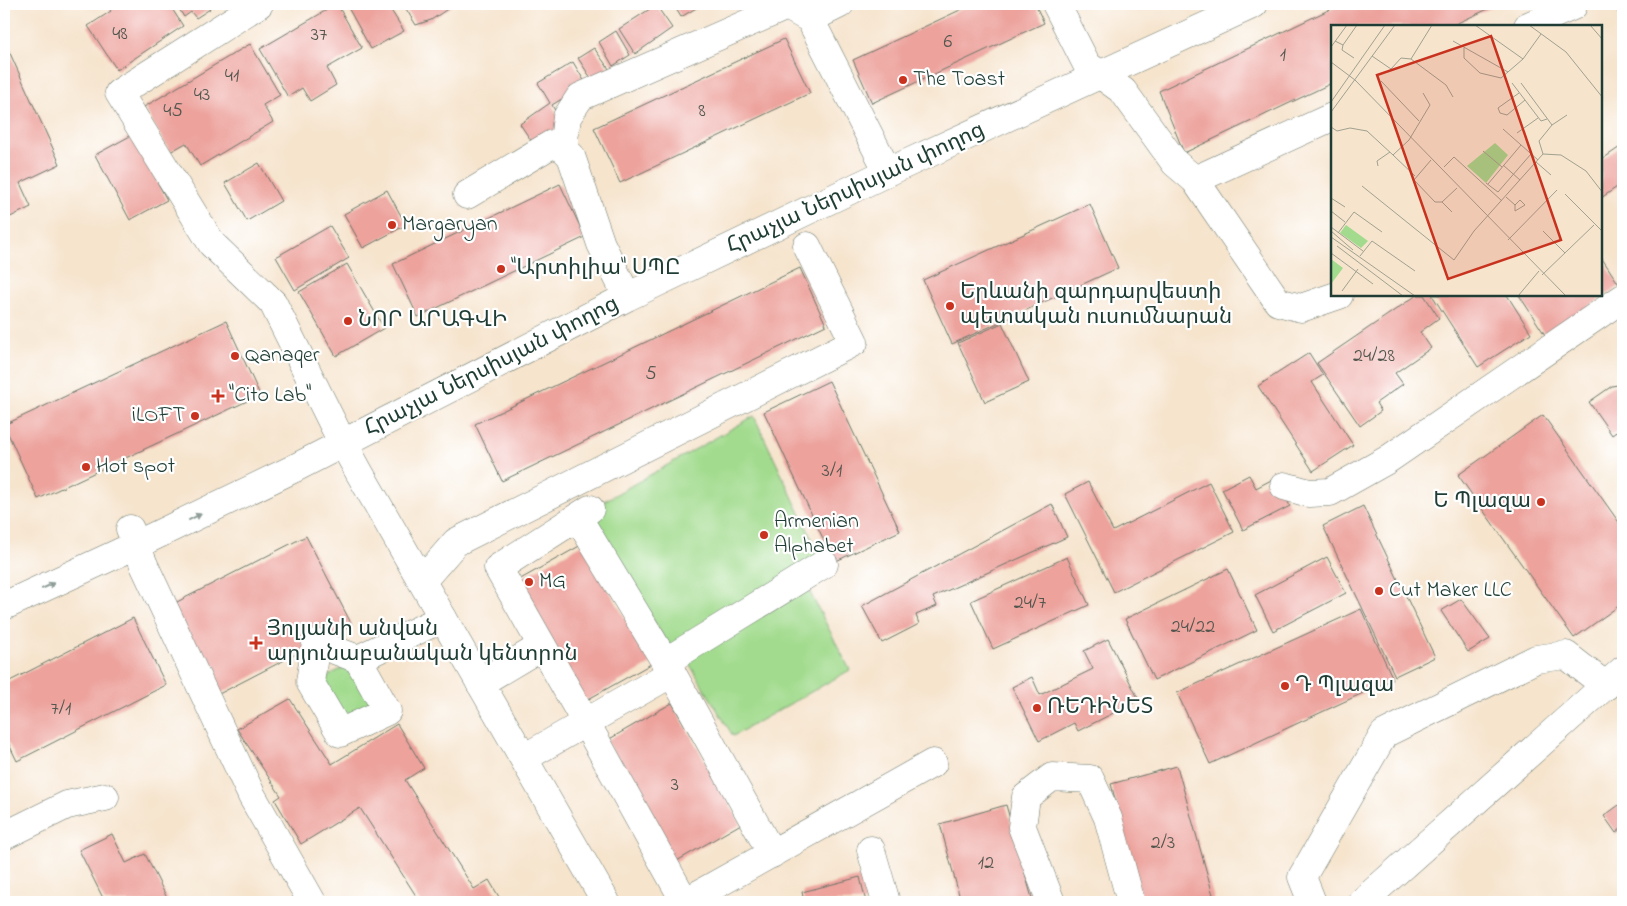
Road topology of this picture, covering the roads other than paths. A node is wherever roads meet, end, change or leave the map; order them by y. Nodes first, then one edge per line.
1 (259, 4) edge
2 (840, 4) edge
3 (1056, 4) edge
4 (1217, 4) edge
5 (1254, 4) edge
6 (1573, 6) dead end
7 (810, 19) junction
8 (1530, 25) edge
9 (1094, 70) junction
10 (1331, 117) edge
11 (563, 148) junction
12 (885, 166) junction
13 (1195, 180) junction
14 (467, 195) dead end
15 (807, 246) dead end
16 (623, 288) junction
17 (1336, 296) edge
18 (1623, 298) edge
19 (339, 437) junction
20 (1284, 486) dead end
21 (133, 537) junction
22 (824, 564) dead end
23 (422, 581) junction
24 (4, 587) edge
25 (4, 606) edge
26 (443, 618) junction
27 (542, 646) junction
28 (358, 659) dead end
29 (668, 667) junction
30 (1615, 678) edge
31 (480, 683) junction
32 (586, 723) junction
33 (524, 758) junction
34 (933, 763) dead end
35 (105, 797) dead end
36 (4, 836) edge
37 (871, 850) dead end
38 (772, 854) junction
39 (312, 902) edge
40 (606, 902) edge
41 (886, 902) edge
42 (1051, 902) edge
43 (1131, 902) edge
44 (1312, 902) edge
45 (1362, 902) edge

1 - 19 street
2 - 7 street
3 - 9 street
4 - 9 street, Հրաչյա Ներսիսյան փողոց
5 - 9 street, Հրաչյա Ներսիսյան փողոց
6 - 8 street
7 - 11 street
7 - 12 street
9 - 12 street, Հրաչյա Ներսիսյան փողոց
9 - 13 street
10 - 13 street
11 - 14 street
11 - 16 street
12 - 16 street, Հրաչյա Ներսիսյան փողոց
12 - 19 street, Հրաչյա Ներսիսյան փողոց
13 - 17 street
15 - 23 street
16 - 19 street, Հրաչյա Ներսիսյան փողոց
18 - 20 street
19 - 21 street, Հրաչյա Ներսիսյան փողոց
19 - 23 street
21 - 24 street, Հրաչյա Ներսիսյան փողոց
25 -> 21 street, Հրաչյա Ներսիսյան փողոց
21 - 39 street
22 - 29 street
23 - 26 street
26 - 28 street
26 - 31 street
27 - 29 street
27 - 31 street
27 - 32 street
29 - 32 street
29 - 38 street
30 - 44 street
30 - 45 street
31 - 33 street
32 - 33 street
32 - 38 street
33 - 40 street
34 - 38 street
35 - 36 street
37 - 41 street
42 - 43 street

